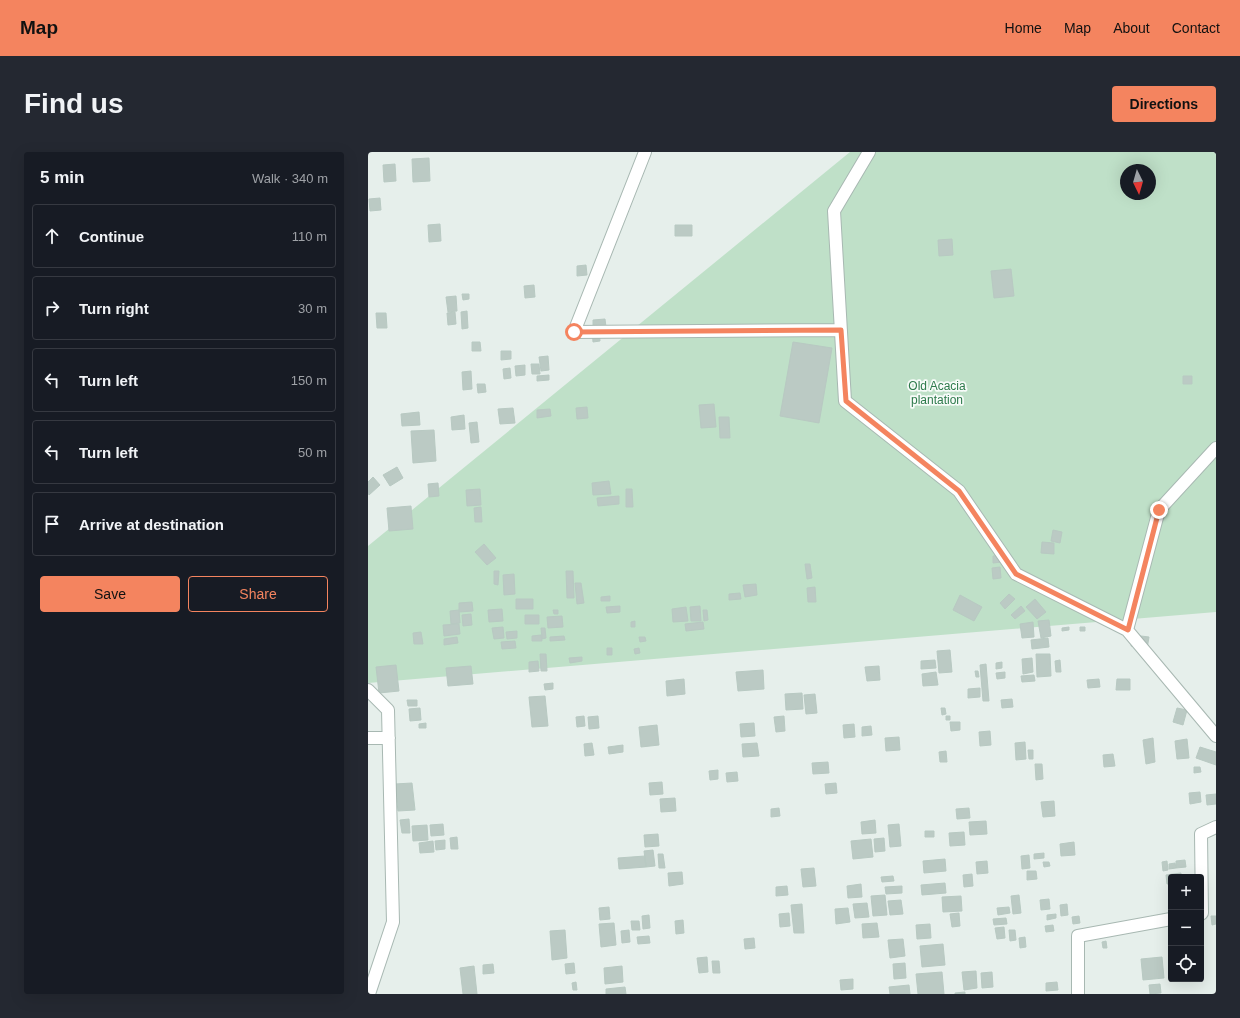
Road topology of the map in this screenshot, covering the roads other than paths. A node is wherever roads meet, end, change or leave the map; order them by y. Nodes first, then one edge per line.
1 (645, 152) edge
2 (869, 152) edge
3 (841, 330) junction
4 (1216, 448) edge
5 (1128, 630) junction
6 (368, 690) edge
7 (1216, 736) edge
8 (368, 738) edge
9 (389, 738) junction
10 (1216, 827) edge
11 (1202, 910) edge
12 (1168, 920) edge
13 (369, 994) edge
14 (1078, 994) edge

1 - 3 street
2 - 3 street
3 - 5 street
4 - 5 street
5 - 7 street
6 - 9 street
8 - 9 street
9 - 13 street
10 - 11 street
12 - 14 street

